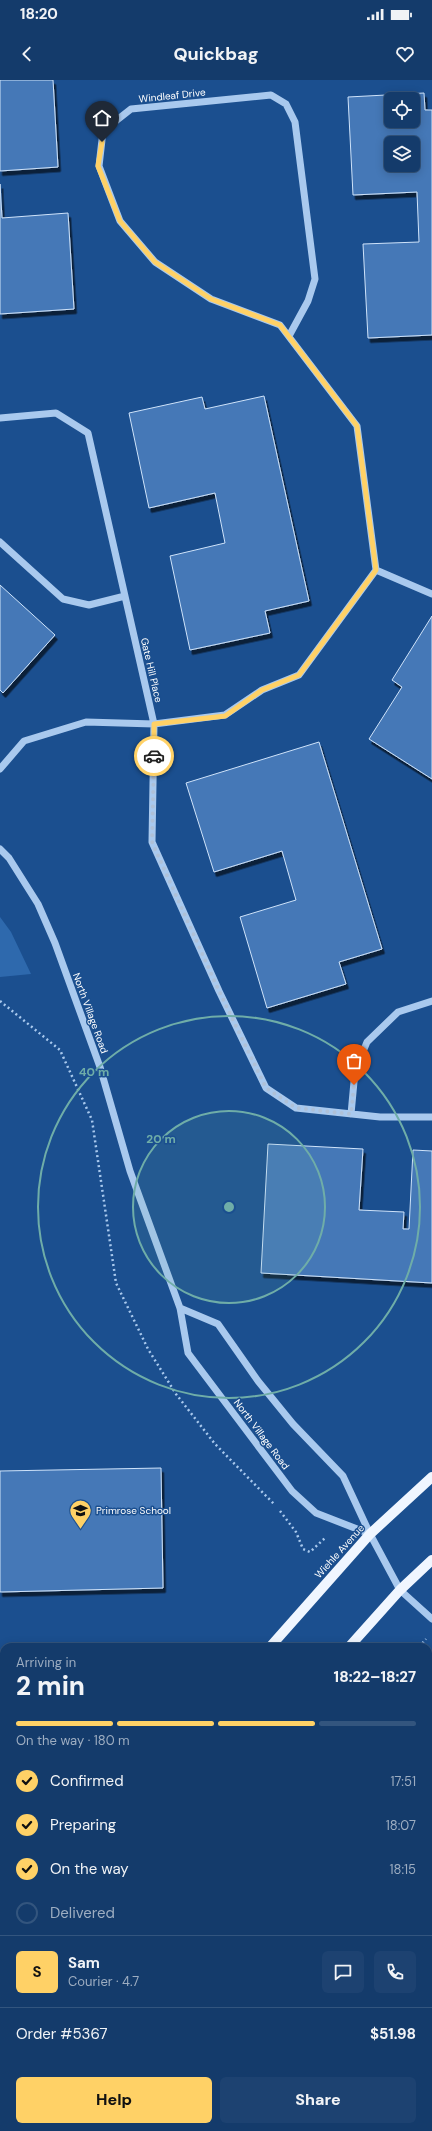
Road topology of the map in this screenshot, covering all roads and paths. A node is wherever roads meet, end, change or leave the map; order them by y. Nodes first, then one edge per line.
1 (289, 336) junction
2 (0, 418) edge
3 (0, 542) edge
4 (376, 570) junction
5 (432, 594) edge
6 (125, 596) junction
7 (154, 724) junction
8 (0, 769) edge
9 (0, 849) edge
10 (0, 1001) edge
11 (432, 1001) edge
12 (351, 1114) junction
13 (432, 1117) edge
14 (92, 1120) dead end
15 (180, 1308) junction
16 (432, 1477) edge
17 (370, 1534) junction
18 (432, 1560) edge
19 (400, 1590) junction
20 (432, 1619) edge
21 (274, 1643) edge
22 (353, 1643) edge

1 - 1 street, Windleaf Drive
1 - 4 street, Windleaf Drive
2 - 6 street, Gate Hill Place
3 - 6 street
4 - 5 street
4 - 7 street
6 - 7 street, Gate Hill Place
7 - 8 street
7 - 12 street, Gate Hill Place
9 - 15 street, North Village Road
10 - 14 path
11 - 12 street
12 - 13 street, Gate Hill Place
15 - 17 street
15 - 17 street, North Village Road
16 - 17 main road, Wiehle Avenue
17 - 19 street
17 - 21 main road, Wiehle Avenue
18 - 19 main road
19 - 20 street
19 - 22 main road

